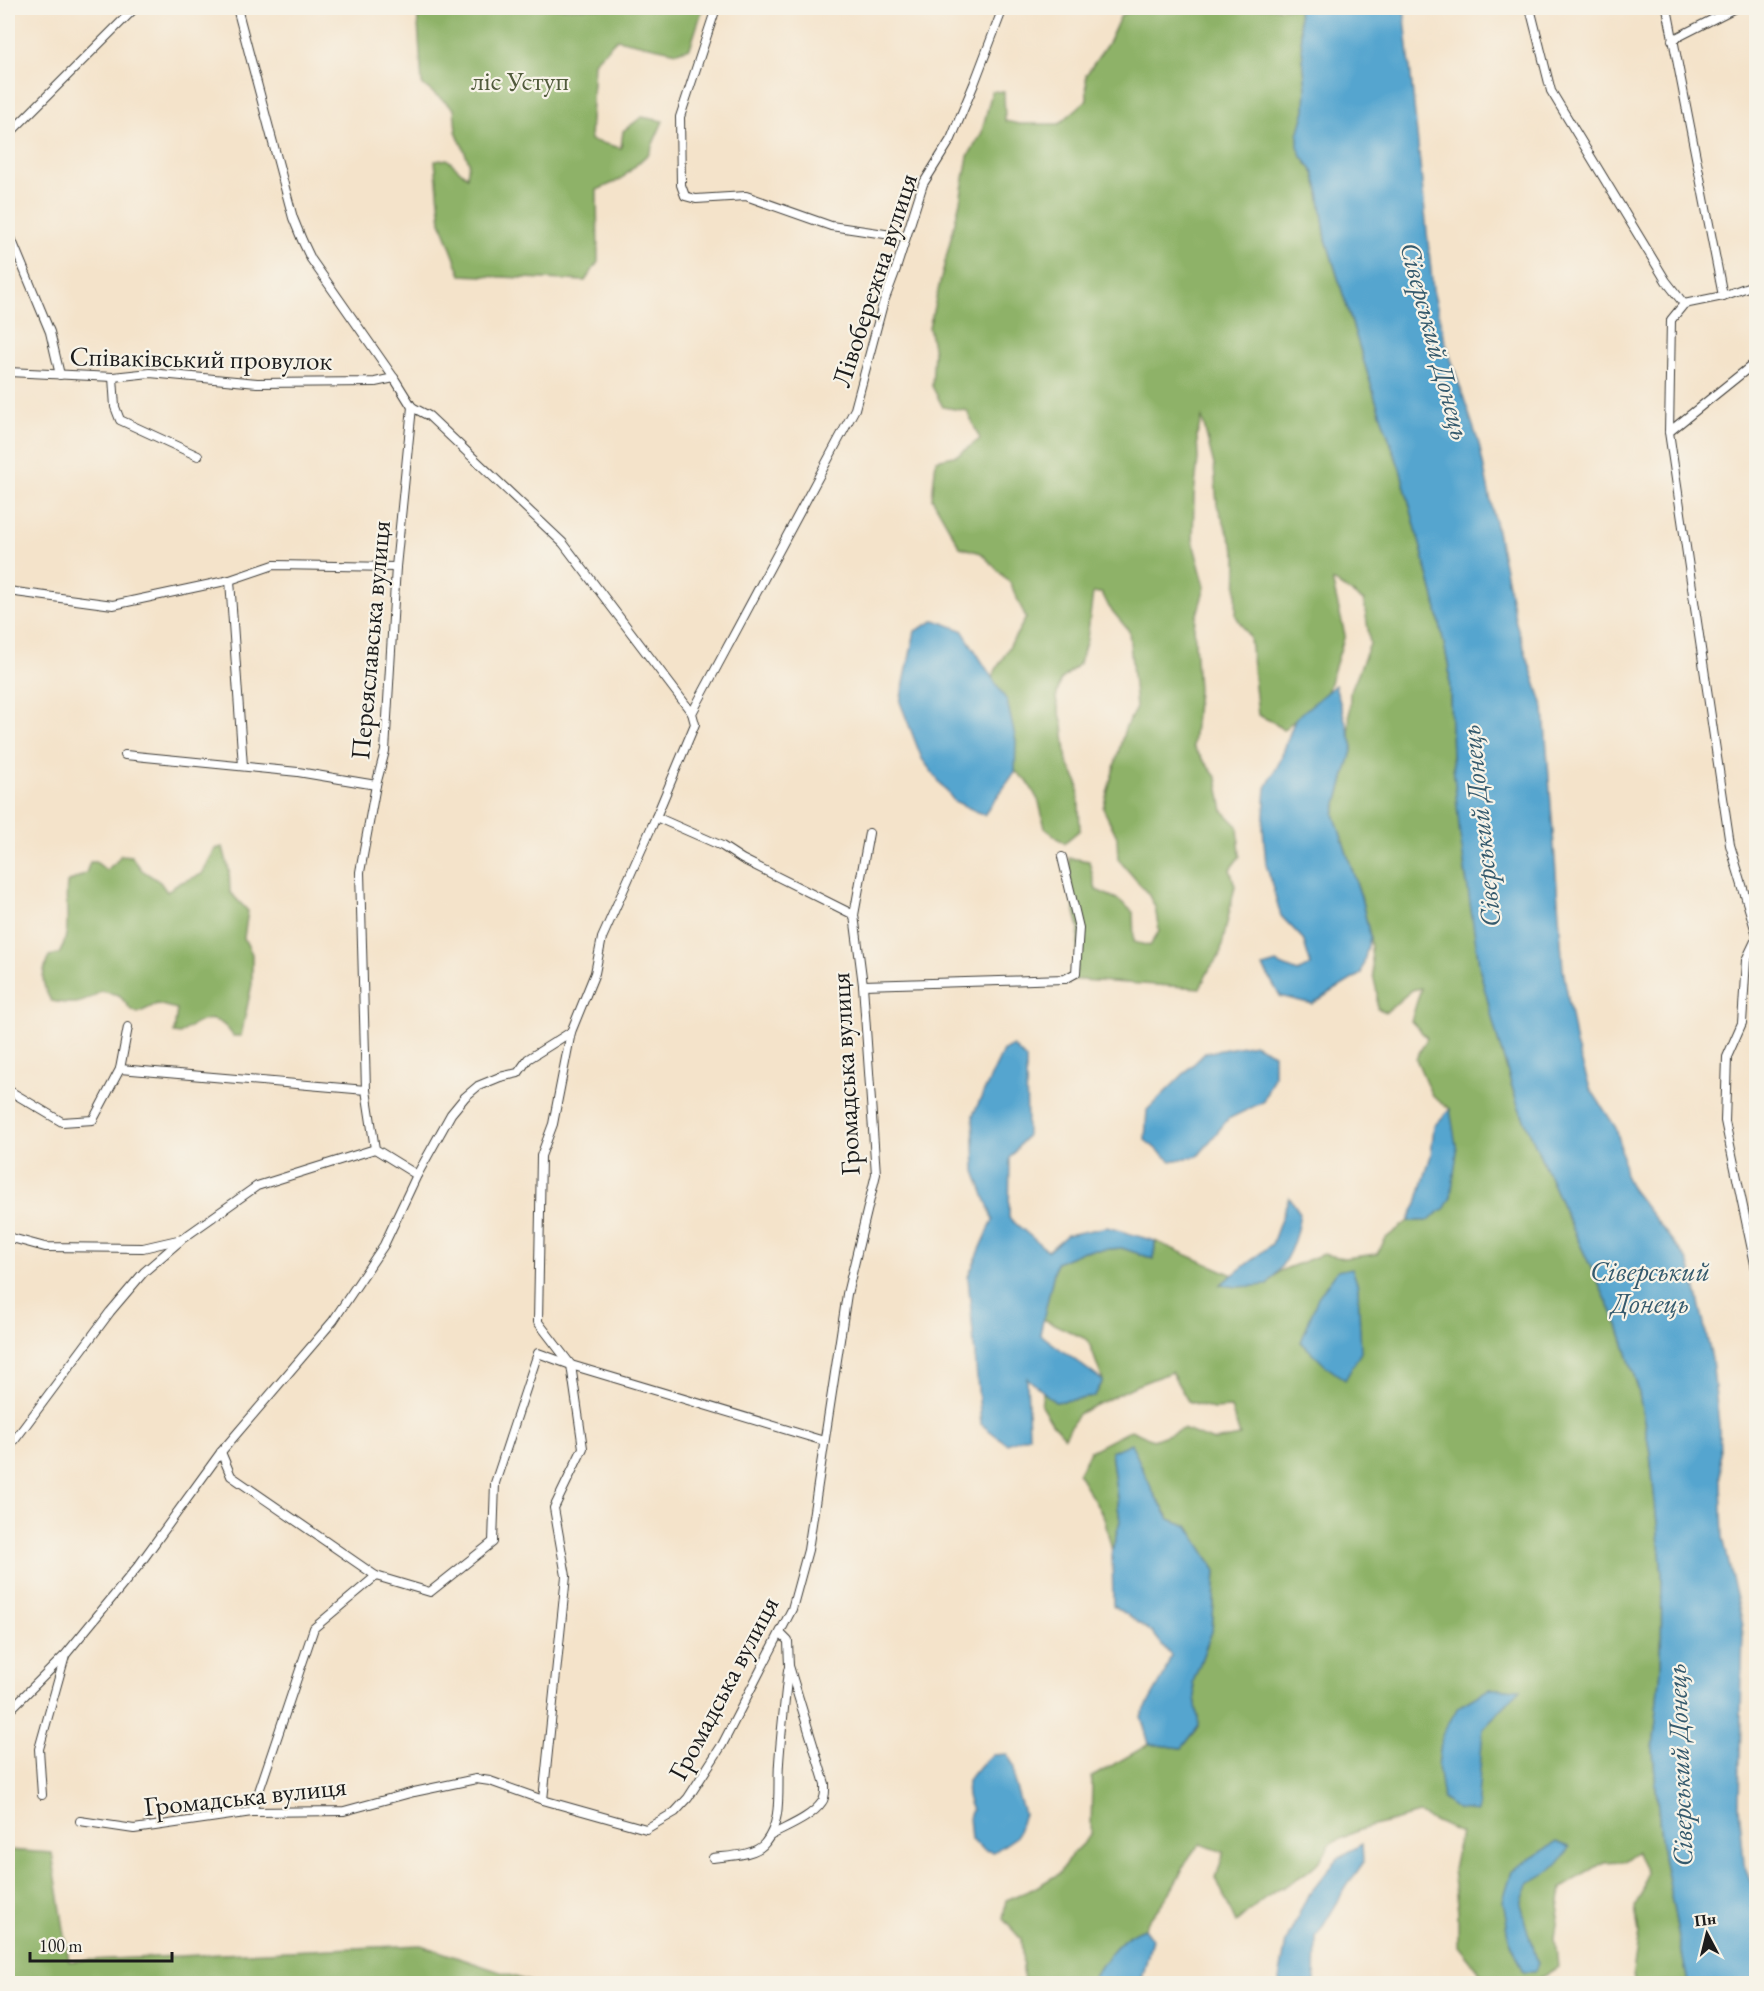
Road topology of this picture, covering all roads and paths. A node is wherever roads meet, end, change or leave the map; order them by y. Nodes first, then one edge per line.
1 (135, 8) edge
2 (237, 8) edge
3 (716, 8) edge
4 (1003, 8) edge
5 (1530, 8) edge
6 (1667, 8) edge
7 (1735, 8) edge
8 (1672, 40) junction
9 (8, 135) edge
10 (8, 231) edge
11 (905, 237) junction
12 (1756, 284) edge
13 (1723, 296) junction
14 (1683, 304) junction
15 (1756, 362) edge
16 (8, 372) edge
17 (60, 375) junction
18 (113, 377) junction
19 (394, 378) junction
20 (412, 407) junction
21 (1668, 432) junction
22 (198, 456) dead end
23 (396, 567) junction
24 (230, 580) junction
25 (8, 591) edge
26 (692, 713) junction
27 (125, 754) dead end
28 (243, 765) junction
29 (375, 785) junction
30 (656, 817) junction
31 (869, 833) dead end
32 (1062, 857) dead end
33 (854, 915) junction
34 (1756, 932) edge
35 (1756, 939) edge
36 (863, 985) junction
37 (128, 1027) dead end
38 (571, 1032) junction
39 (120, 1069) junction
40 (8, 1090) edge
41 (366, 1090) junction
42 (375, 1149) junction
43 (417, 1175) junction
44 (8, 1238) edge
45 (182, 1239) junction
46 (1756, 1269) edge
47 (571, 1365) junction
48 (824, 1441) junction
49 (8, 1449) edge
50 (221, 1452) junction
51 (376, 1576) junction
52 (781, 1634) junction
53 (66, 1654) junction
54 (789, 1666) junction
55 (8, 1712) edge
56 (42, 1795) dead end
57 (543, 1800) junction
58 (252, 1812) junction
59 (80, 1821) dead end
60 (770, 1836) junction
61 (713, 1858) dead end

1 - 9 street
2 - 19 street
3 - 11 street
4 - 11 street, Лівобережна вулиця
5 - 14 street
6 - 8 street
7 - 8 street
8 - 13 street
10 - 17 street
11 - 26 street, Лівобережна вулиця
12 - 13 street
13 - 14 street
14 - 21 street
15 - 21 street
16 - 17 street, Співаківський провулок
17 - 18 street, Співаківський провулок
18 - 19 street, Співаківський провулок
18 - 22 street
19 - 20 street
20 - 23 street, Переяславська вулиця
20 - 26 street
21 - 34 street
23 - 24 street
23 - 29 street, Переяславська вулиця
24 - 25 street
24 - 28 street
26 - 30 street, Лівобережна вулиця
27 - 28 street
28 - 29 street
29 - 41 street, Переяславська вулиця
30 - 33 street
30 - 38 street, Лівобережна вулиця
31 - 33 street, Громадська вулиця
32 - 36 street
33 - 36 street, Громадська вулиця
35 - 46 street
36 - 48 street, Громадська вулиця
37 - 39 street
38 - 43 street
38 - 47 street, Лівобережна вулиця
39 - 40 street
39 - 41 street
41 - 42 street, Переяславська вулиця
42 - 43 street
42 - 45 street
43 - 50 street
44 - 45 street
45 - 49 street
47 - 48 street
47 - 51 street
47 - 57 street
48 - 52 street, Громадська вулиця
50 - 51 street
50 - 53 street
51 - 58 street
52 - 54 street
52 - 57 street, Громадська вулиця
53 - 55 street
53 - 56 street
54 - 60 street, Громадська вулиця
54 - 60 street
57 - 58 street, Громадська вулиця
58 - 59 street, Громадська вулиця
60 - 61 street

